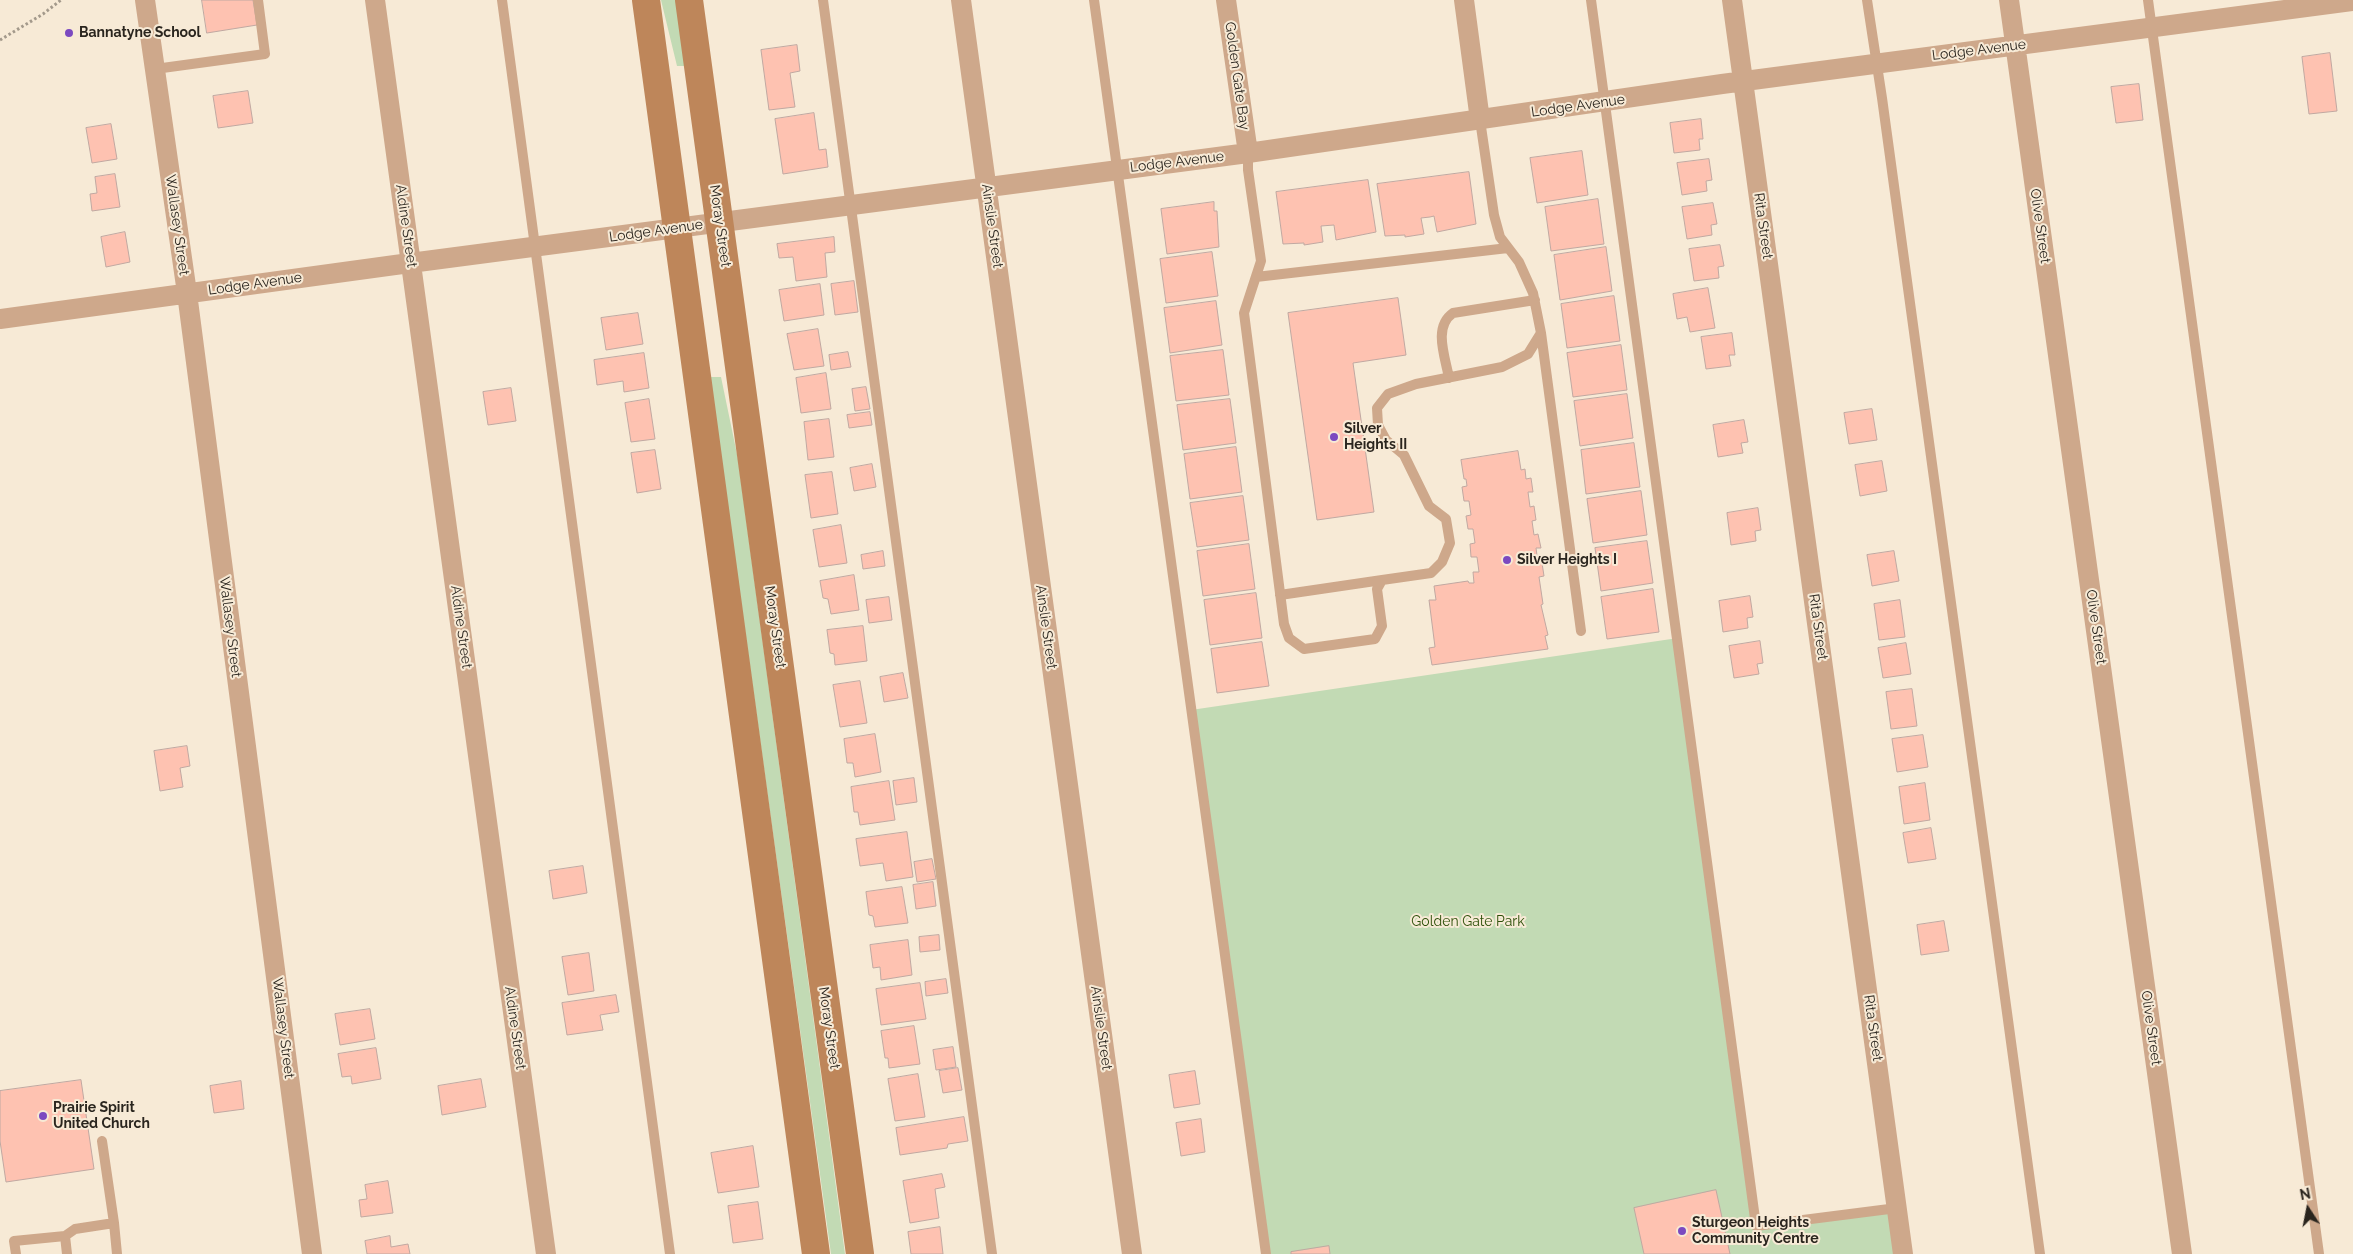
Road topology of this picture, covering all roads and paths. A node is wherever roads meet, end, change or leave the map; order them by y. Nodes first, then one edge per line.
1 (61, 0) edge
2 (145, 0) edge
3 (258, 0) edge
4 (375, 0) edge
5 (502, 0) edge
6 (646, 0) edge
7 (689, 0) edge
8 (823, 0) edge
9 (961, 0) edge
10 (1094, 0) edge
11 (1226, 0) edge
12 (1464, 0) edge
13 (1591, 0) edge
14 (1732, 0) edge
15 (1867, 0) edge
16 (2009, 0) edge
17 (2148, 0) edge
18 (2353, 1) edge
19 (2152, 28) junction
20 (0, 40) edge
21 (2016, 46) junction
22 (1876, 64) junction
23 (155, 69) junction
24 (1743, 81) junction
25 (1606, 103) junction
26 (1480, 120) junction
27 (1248, 152) junction
28 (1117, 170) junction
29 (986, 187) junction
30 (850, 205) junction
31 (719, 222) junction
32 (676, 228) junction
33 (534, 247) junction
34 (1508, 248) junction
35 (411, 263) junction
36 (1256, 277) junction
37 (187, 293) junction
38 (1534, 300) junction
39 (0, 319) edge
40 (1541, 333) junction
41 (1448, 378) junction
42 (1382, 580) junction
43 (1280, 595) junction
44 (1581, 631) dead end
45 (102, 1141) dead end
46 (1897, 1208) junction
47 (114, 1223) junction
48 (64, 1236) junction
49 (16, 1254) edge
50 (67, 1254) edge
51 (118, 1254) edge
52 (312, 1254) edge
53 (546, 1254) edge
54 (670, 1254) edge
55 (816, 1254) edge
56 (860, 1254) edge
57 (992, 1254) edge
58 (1132, 1254) edge
59 (1266, 1254) edge
60 (1904, 1254) edge
61 (2040, 1254) edge
62 (2182, 1254) edge
63 (2320, 1254) edge

1 - 20 path
2 - 23 street, Wallasey Street
3 - 23 lane
4 - 35 street, Aldine Street
5 - 33 lane
6 - 32 main road
7 - 31 main road, Moray Street
8 - 30 lane
9 - 29 street, Ainslie Street
10 - 28 lane
11 - 27 street, Golden Gate Bay
12 - 26 street
13 - 25 lane
14 - 24 street, Rita Street
15 - 22 lane
16 - 21 street, Olive Street
17 - 19 lane
18 - 19 street, Lodge Avenue
19 - 21 street, Lodge Avenue
19 - 63 lane
21 - 22 street, Lodge Avenue
21 - 62 street, Olive Street
22 - 24 street, Lodge Avenue
22 - 61 lane
23 - 37 street, Wallasey Street
24 - 25 street, Lodge Avenue
24 - 46 street, Rita Street
25 - 26 street, Lodge Avenue
25 - 46 lane
26 - 27 street, Lodge Avenue
26 - 34 lane
27 - 28 street, Lodge Avenue
27 - 36 lane
28 - 29 street, Lodge Avenue
28 - 59 lane
29 - 30 street, Lodge Avenue
29 - 58 street, Ainslie Street
30 - 31 street, Lodge Avenue
30 - 57 lane
31 - 32 street, Lodge Avenue
31 - 56 main road, Moray Street
32 - 33 street, Lodge Avenue
32 - 55 main road
33 - 35 street, Lodge Avenue
33 - 54 lane
34 - 36 lane
34 - 38 lane
35 - 37 street, Lodge Avenue
35 - 53 street, Aldine Street
36 - 43 lane
37 - 39 street, Lodge Avenue
37 - 52 street, Wallasey Street
38 - 40 lane
38 - 41 lane
40 - 41 lane
40 - 44 lane
41 - 42 lane
42 - 43 lane
42 - 43 lane
45 - 47 lane
46 - 60 street, Rita Street
47 - 48 lane
47 - 51 lane
48 - 49 lane
48 - 50 lane

